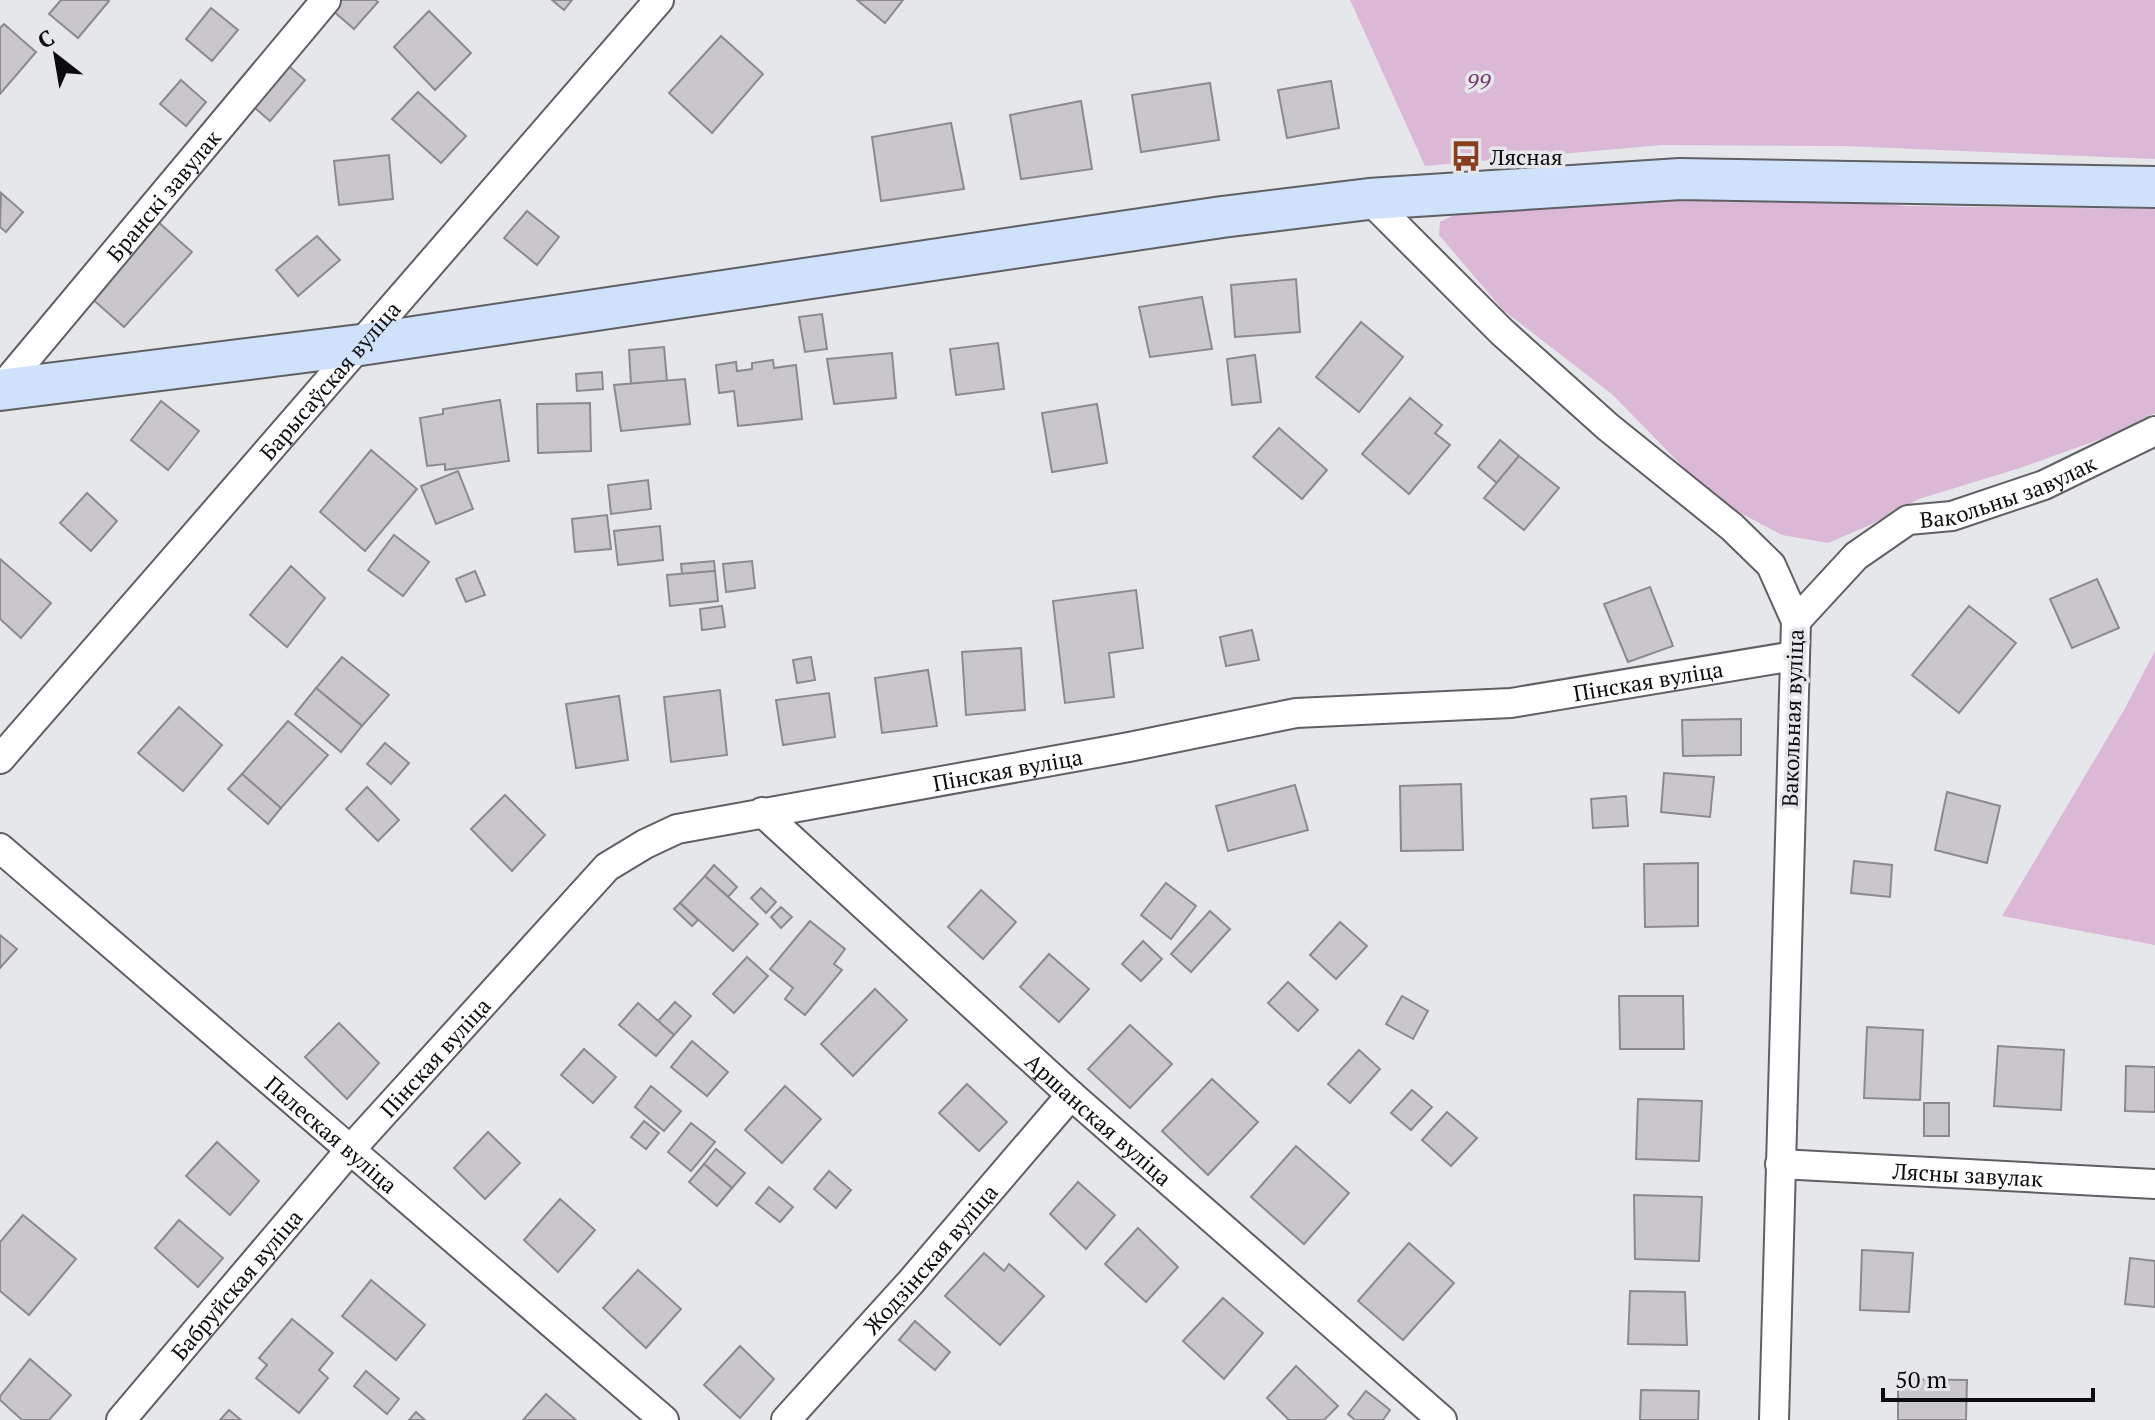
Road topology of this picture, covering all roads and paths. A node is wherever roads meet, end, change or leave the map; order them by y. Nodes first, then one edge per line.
1 (326, 0) edge
2 (659, 0) edge
3 (2155, 187) edge
4 (1369, 199) junction
5 (360, 345) junction
6 (0, 390) edge
7 (2155, 431) edge
8 (1796, 621) junction
9 (1794, 656) junction
10 (0, 759) edge
11 (762, 812) junction
12 (0, 848) edge
13 (1071, 1095) junction
14 (350, 1150) junction
15 (1780, 1164) junction
16 (2155, 1184) edge
17 (121, 1420) edge
18 (664, 1420) edge
19 (786, 1420) edge
20 (1442, 1420) edge
21 (1774, 1420) edge

1 - 6 street, Бранскі завулак
2 - 5 street, Барысаўская вуліца
3 - 4 main road
4 - 5 main road
4 - 8 street, Вакольная вуліца
5 - 6 main road
5 - 10 street, Барысаўская вуліца
7 - 8 street, Вакольны завулак
8 - 9 street, Вакольная вуліца
9 - 11 street, Пінская вуліца
9 - 15 street, Вакольная вуліца
11 - 13 street, Аршанская вуліца
11 - 14 street, Пінская вуліца
12 - 14 street, Палеская вуліца
13 - 19 street, Жодзінская вуліца
13 - 20 street, Аршанская вуліца
14 - 17 street, Бабруйская вуліца
14 - 18 street, Палеская вуліца
15 - 16 street, Лясны завулак
15 - 21 street, Вакольная вуліца

